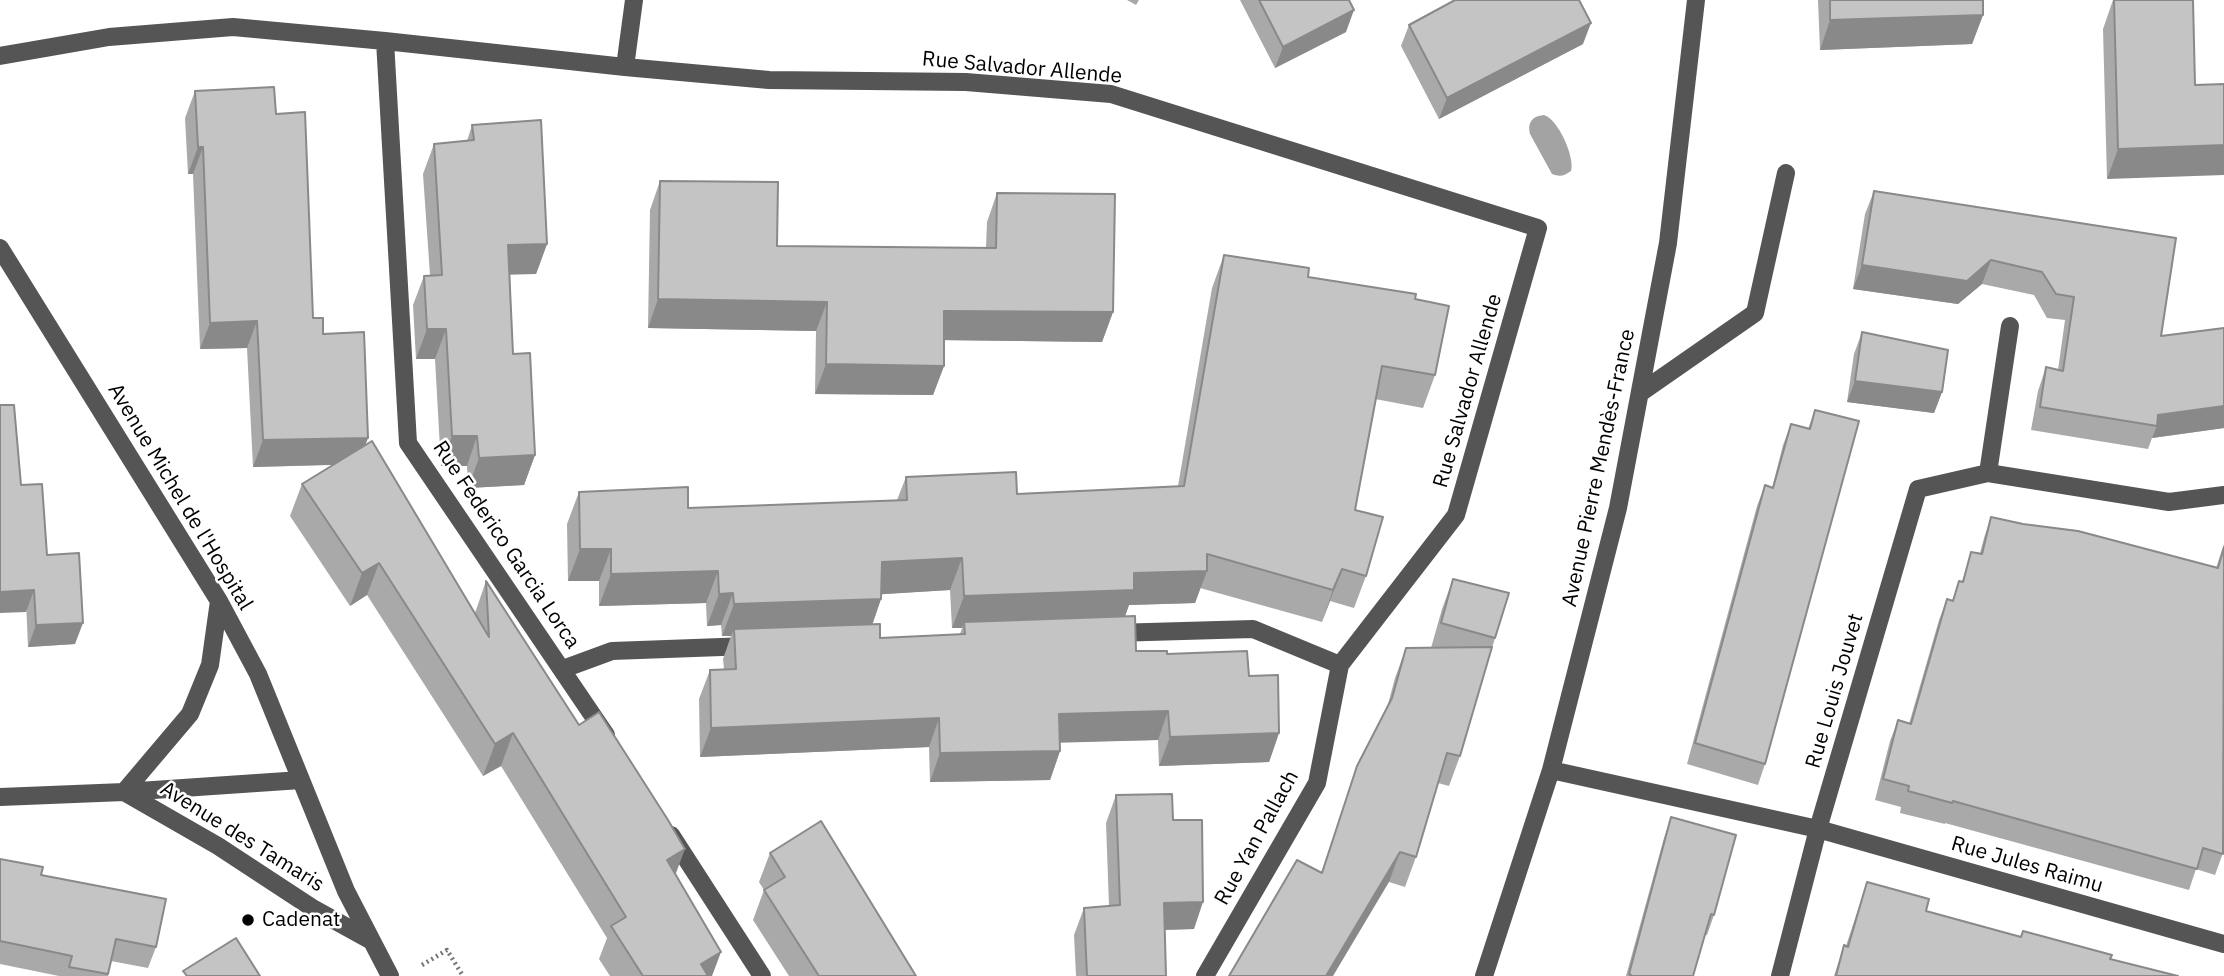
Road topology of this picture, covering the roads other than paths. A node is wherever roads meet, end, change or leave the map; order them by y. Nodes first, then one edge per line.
1 (634, 0) edge
2 (1696, 0) edge
3 (385, 41) junction
4 (0, 56) edge
5 (625, 68) junction
6 (1786, 173) dead end
7 (0, 248) edge
8 (2010, 326) dead end
9 (1640, 393) junction
10 (1988, 472) junction
11 (2224, 495) edge
12 (219, 601) junction
13 (1100, 634) edge
14 (766, 646) edge
15 (1340, 665) junction
16 (563, 669) junction
17 (615, 749) edge
18 (1551, 770) junction
19 (301, 780) junction
20 (124, 792) junction
21 (0, 797) edge
22 (659, 817) edge
23 (1818, 829) junction
24 (372, 942) junction
25 (2224, 944) edge
26 (390, 976) edge
27 (762, 976) edge
28 (1205, 976) edge
29 (1484, 976) edge
30 (1780, 976) edge

1 - 5 street
2 - 9 street, Avenue Pierre Mendès-France
3 - 4 street, Rue Salvador Allende
3 - 5 street, Rue Salvador Allende
3 - 16 street, Rue Federico Garcia Lorca
5 - 15 street, Rue Salvador Allende
6 - 9 street
7 - 12 street, Avenue Michel de l'Hospital
8 - 10 street
9 - 18 street, Avenue Pierre Mendès-France
10 - 11 street, Rue Louis Jouvet
10 - 23 street, Rue Louis Jouvet
12 - 19 street, Avenue Michel de l'Hospital
12 - 20 street, Avenue des Tamaris
13 - 15 street
14 - 16 street
15 - 28 street, Rue Yan Pallach
16 - 17 street, Rue Federico Garcia Lorca
18 - 23 street, Rue Jules Raimu
18 - 29 street, Avenue Pierre Mendès-France
19 - 20 street, Avenue des Tamaris
19 - 24 street, Avenue des Tamaris
20 - 21 street, Avenue des Tamaris
20 - 24 street, Avenue des Tamaris
22 - 27 street
23 - 25 street, Rue Jules Raimu
23 - 30 street, Rue Louis Jouvet
24 - 26 street, Avenue des Tamaris

